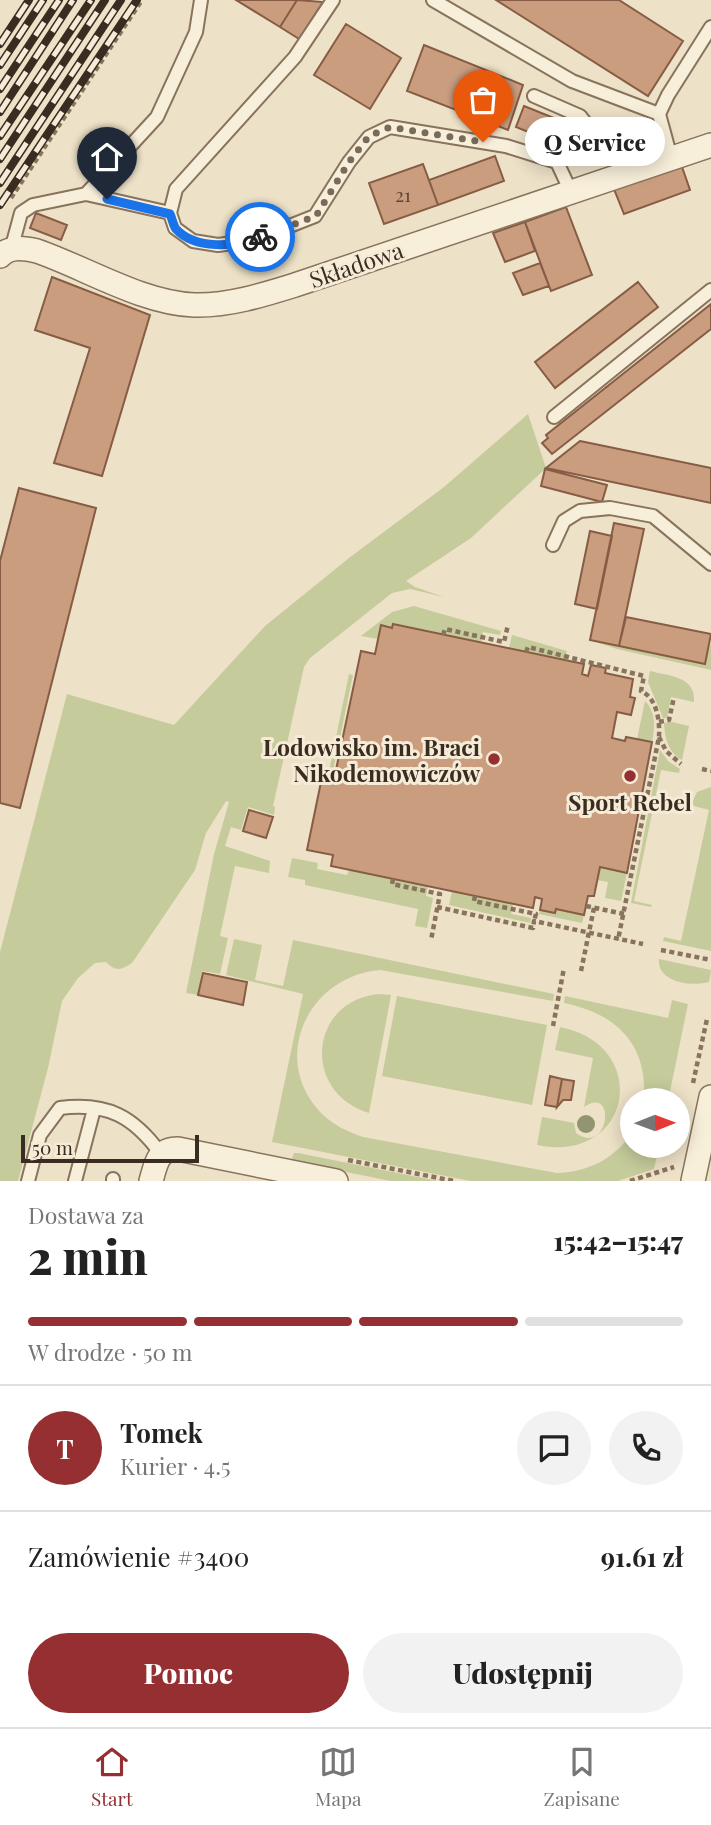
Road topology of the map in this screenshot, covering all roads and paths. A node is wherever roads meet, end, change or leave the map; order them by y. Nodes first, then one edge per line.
1 (142, 0) edge
2 (201, 0) edge
3 (333, 0) edge
4 (433, 0) edge
5 (711, 27) edge
6 (534, 96) dead end
7 (659, 114) junction
8 (711, 145) edge
9 (671, 158) junction
10 (557, 162) junction
11 (571, 192) junction
12 (86, 194) junction
13 (6, 205) dead end
14 (170, 214) junction
15 (6, 253) edge
16 (711, 290) edge
17 (554, 417) dead end
18 (553, 545) dead end
19 (711, 564) edge
20 (509, 625) dead end
21 (443, 635) dead end
22 (526, 652) dead end
23 (674, 697) dead end
24 (659, 722) junction
25 (659, 737) junction
26 (681, 764) dead end
27 (702, 769) dead end
28 (711, 771) edge
29 (393, 879) dead end
30 (475, 896) dead end
31 (586, 906) dead end
32 (437, 907) junction
33 (594, 908) junction
34 (624, 914) junction
35 (534, 921) junction
36 (589, 933) junction
37 (431, 940) dead end
38 (618, 940) junction
39 (643, 944) dead end
40 (661, 950) dead end
41 (711, 960) edge
42 (564, 968) dead end
43 (581, 971) dead end
44 (553, 1026) dead end
45 (711, 1097) edge
46 (94, 1109) junction
47 (708, 1130) edge
48 (162, 1154) junction
49 (335, 1158) dead end
50 (675, 1166) dead end
51 (639, 1180) edge
52 (28, 1181) edge
53 (75, 1181) edge
54 (151, 1181) edge
55 (336, 1181) edge
56 (454, 1181) edge
57 (630, 1181) edge
58 (693, 1181) edge

1 - 13 path
2 - 12 lane
3 - 14 lane
4 - 7 lane
5 - 7 lane
6 - 10 lane
7 - 9 lane
8 - 9 street, Składowa
9 - 11 street, Składowa
10 - 11 lane
10 - 14 lane
11 - 15 street, Składowa
12 - 14 lane
12 - 15 lane
16 - 17 lane
18 - 19 lane
20 - 21 path
22 - 24 path
23 - 24 path
24 - 25 path
25 - 26 path
25 - 34 path
27 - 28 path
29 - 32 path
30 - 35 path
31 - 33 path
32 - 35 path
32 - 37 path
33 - 34 path
33 - 36 path
34 - 38 path
35 - 36 path
36 - 38 path
36 - 43 path
38 - 39 path
40 - 41 path
42 - 44 path
45 - 47 street
46 - 48 lane
46 - 52 lane
46 - 53 lane
47 - 58 street
48 - 54 street
48 - 55 street
49 - 56 path
50 - 51 path
51 - 57 path

